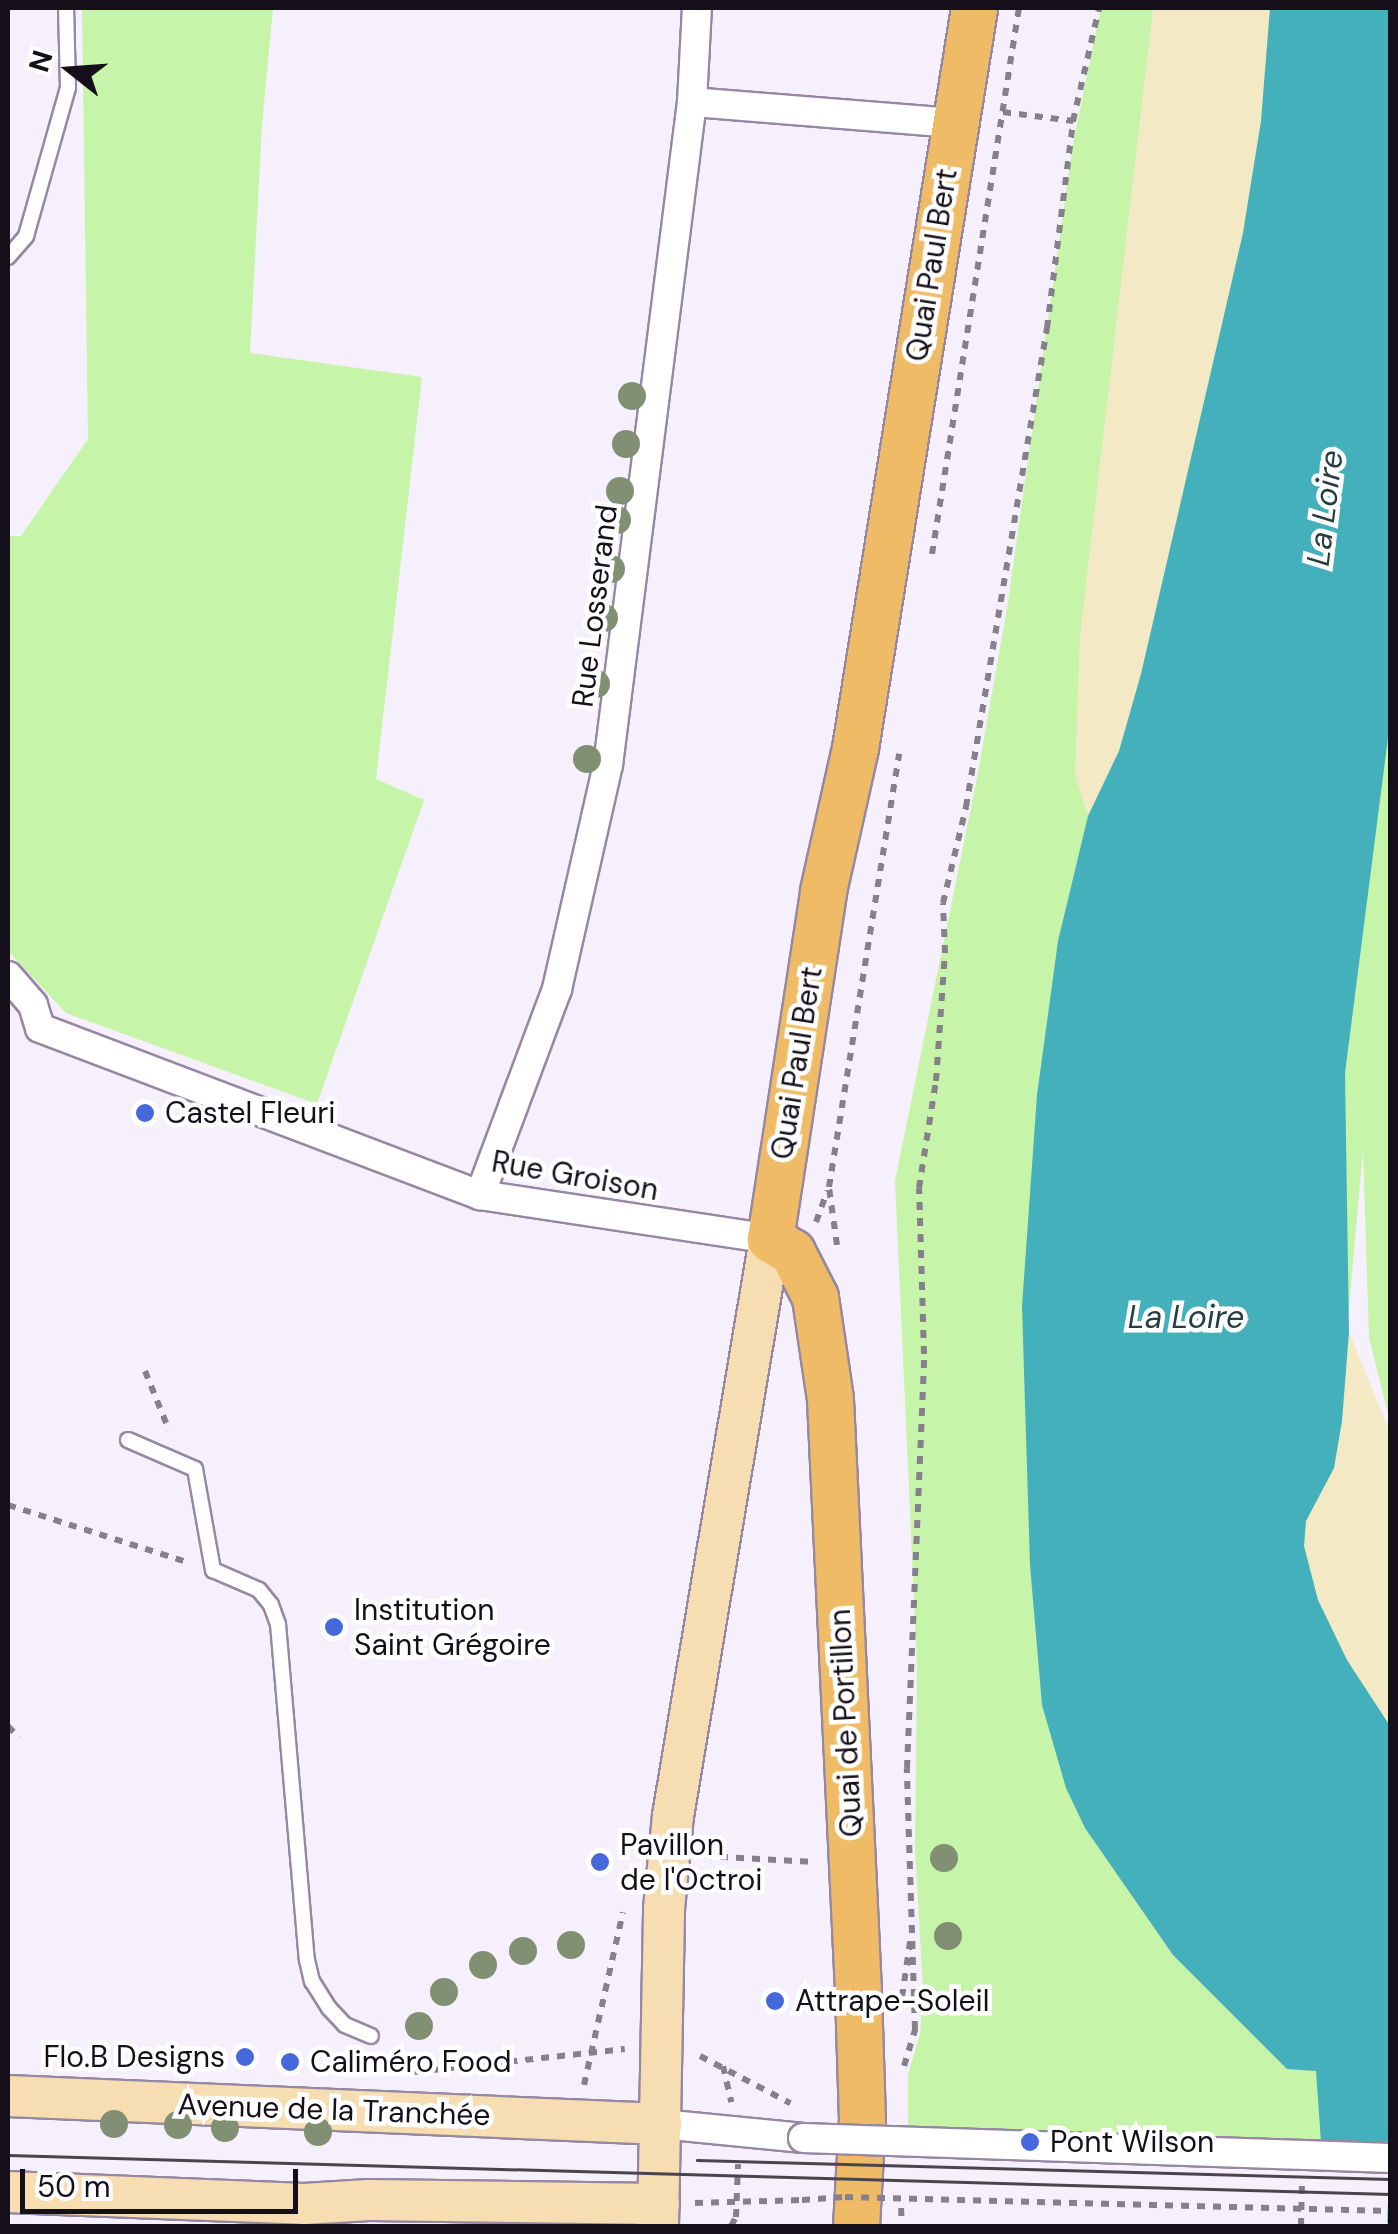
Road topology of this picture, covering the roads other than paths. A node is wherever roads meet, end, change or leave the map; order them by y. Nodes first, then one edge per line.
1 (66, 8) edge
2 (696, 8) edge
3 (974, 8) edge
4 (692, 102) junction
5 (956, 123) junction
6 (8, 257) edge
7 (8, 976) edge
8 (480, 1195) junction
9 (770, 1239) junction
10 (128, 1440) dead end
11 (371, 2036) dead end
12 (8, 2096) edge
13 (660, 2124) junction
14 (1390, 2158) edge
15 (8, 2192) edge
16 (658, 2215) edge
17 (856, 2226) edge

1 - 6 lane
2 - 4 street, Rue Losserand
3 - 5 main road, Quai Paul Bert
4 - 5 street
4 - 8 street, Rue Losserand
5 - 9 main road, Quai Paul Bert
7 - 8 street, Rue Groison
8 - 9 street, Rue Groison
9 - 13 main road, Quai Paul Bert
9 - 17 main road, Quai de Portillon
10 - 11 lane
12 - 13 main road, Avenue de la Tranchée
13 - 14 street, bridge
13 - 16 main road, Quai Paul Bert
15 - 16 main road

